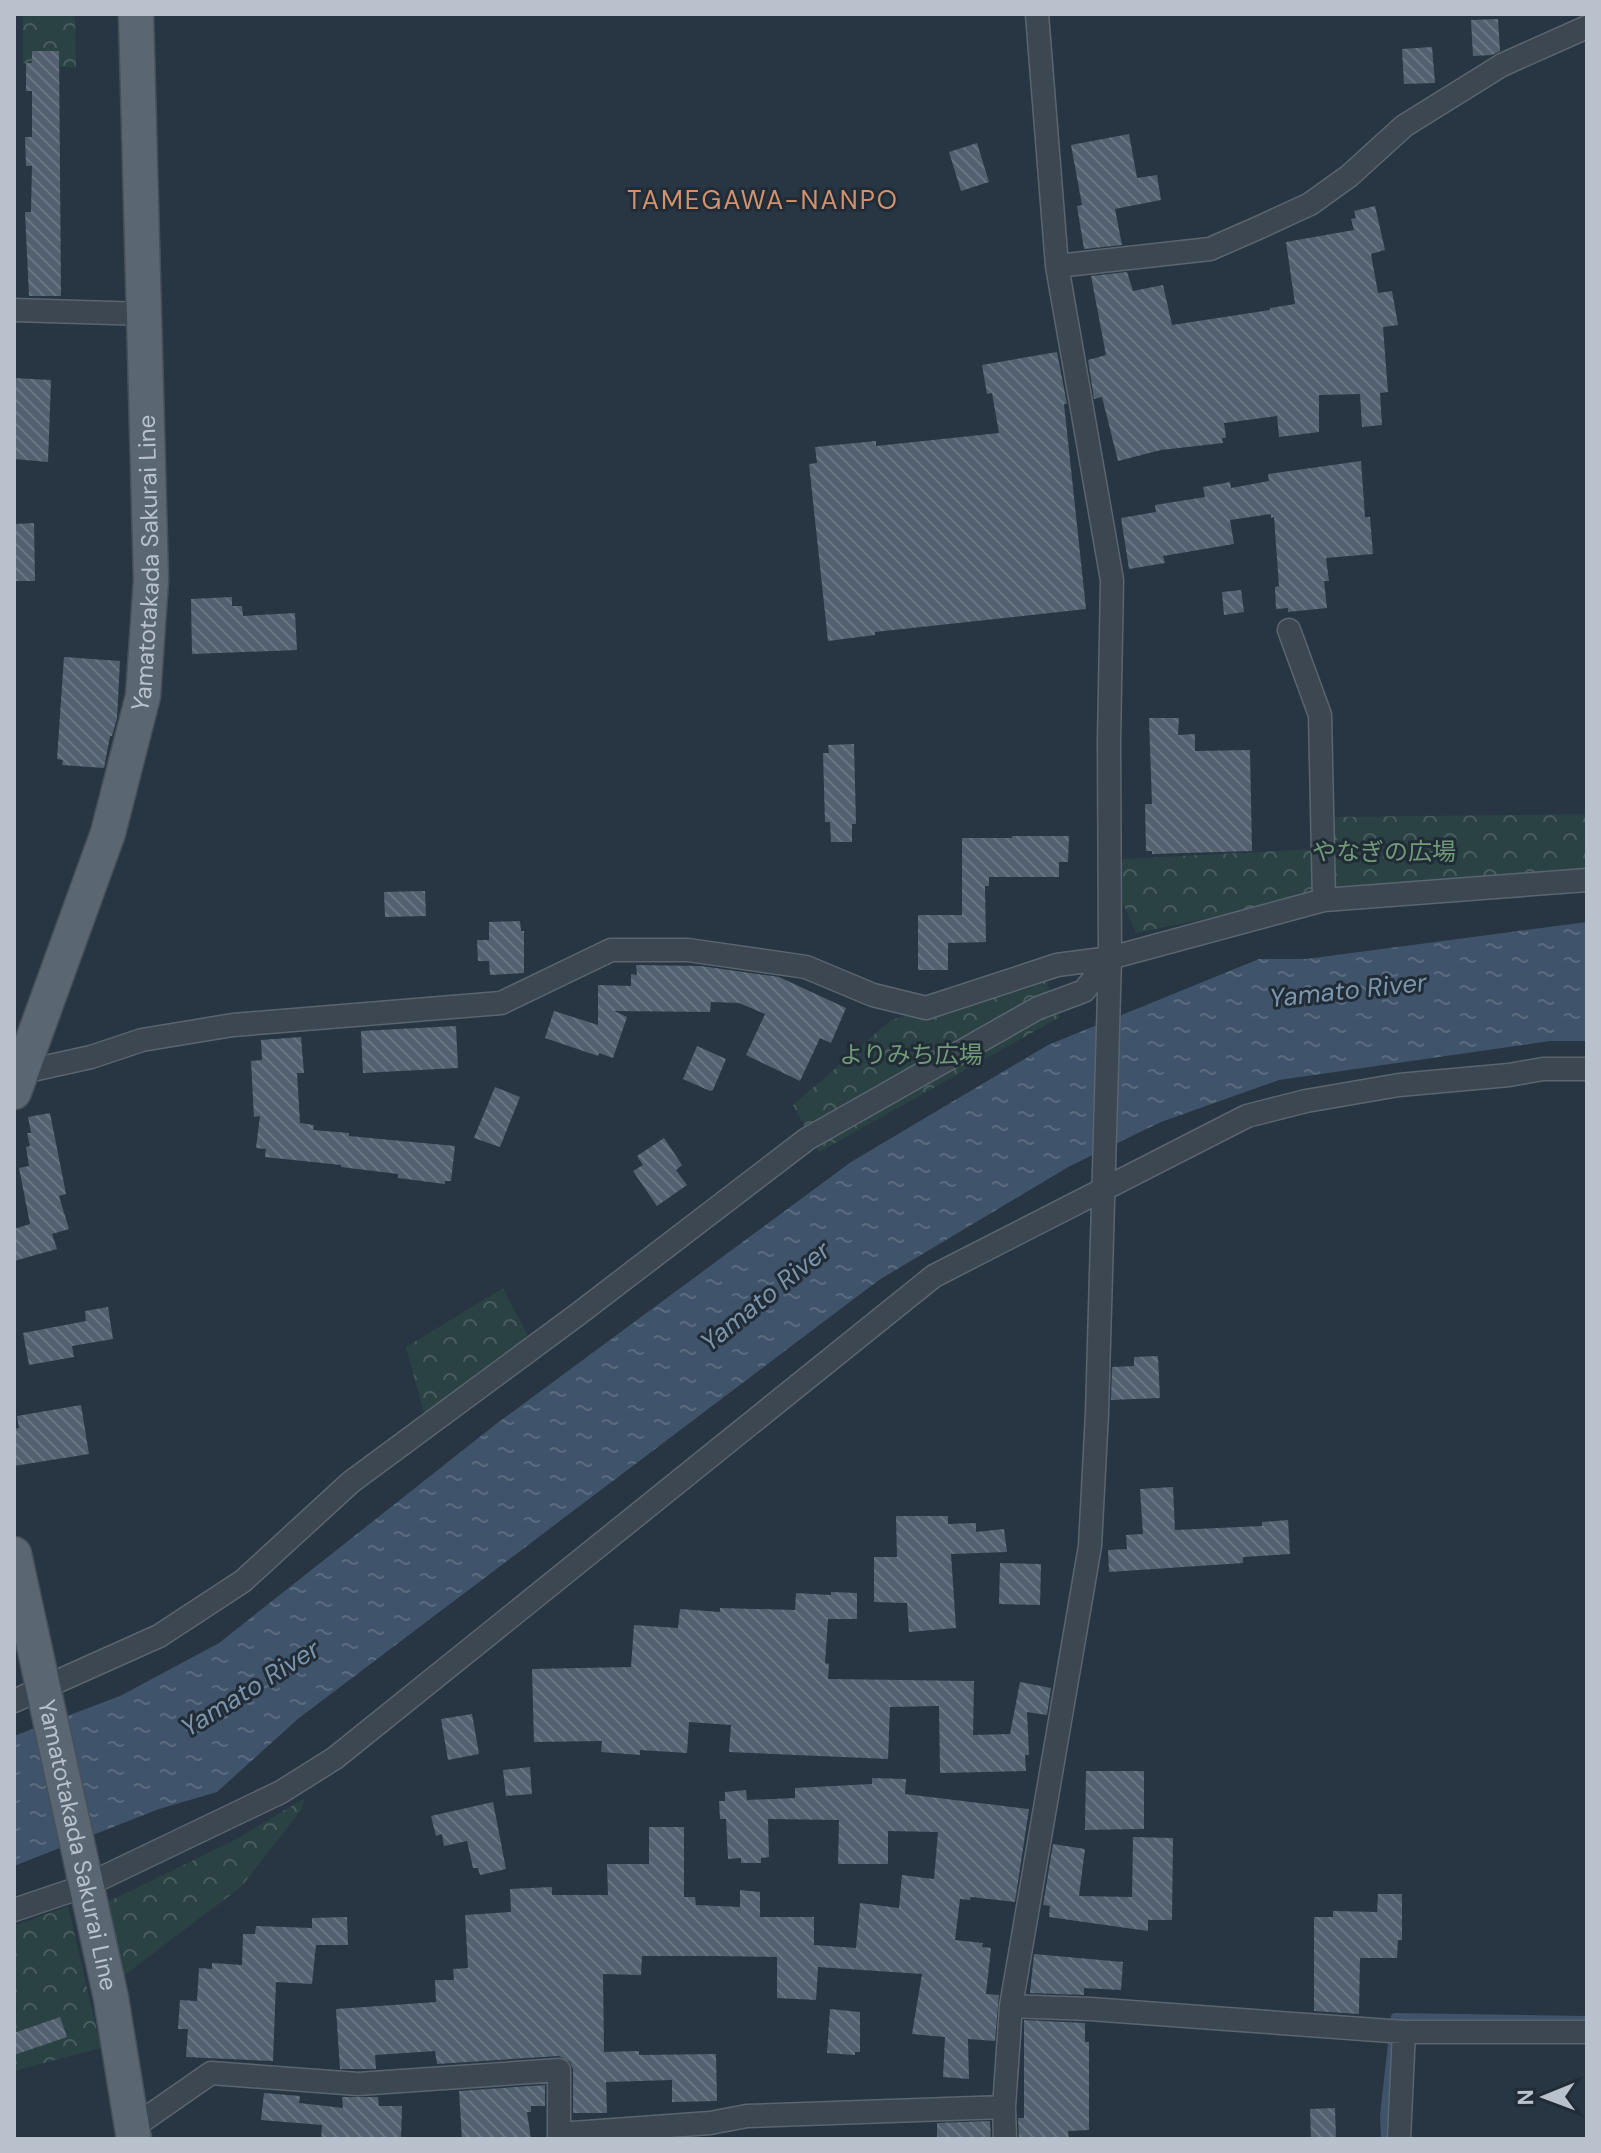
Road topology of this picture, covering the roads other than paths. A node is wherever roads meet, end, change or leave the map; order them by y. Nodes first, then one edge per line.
1 (136, 14) edge
2 (1037, 14) edge
3 (1587, 27) edge
4 (1057, 266) junction
5 (14, 310) edge
6 (146, 314) junction
7 (1289, 630) dead end
8 (1587, 880) edge
9 (1324, 900) junction
10 (1110, 958) junction
11 (1587, 1069) edge
12 (16, 1080) edge
13 (1102, 1185) junction
14 (14, 1554) edge
15 (34, 1697) edge
16 (84, 1879) junction
17 (14, 1910) edge
18 (1011, 2006) junction
19 (1404, 2032) junction
20 (1587, 2032) edge
21 (1004, 2107) junction
22 (133, 2134) edge
23 (559, 2136) edge
24 (1005, 2139) edge
25 (1399, 2139) edge

1 - 6 main road, Yamatotakada Sakurai Line
2 - 4 street
3 - 4 street
4 - 10 street
5 - 6 street
6 - 12 main road, Yamatotakada Sakurai Line
7 - 9 street
8 - 9 street
9 - 10 street
10 - 12 street
10 - 13 street
10 - 15 street
11 - 13 street
13 - 16 street
13 - 18 street
14 - 15 main road, Yamatotakada Sakurai Line
15 - 16 main road, Yamatotakada Sakurai Line
16 - 17 street
16 - 22 main road, Yamatotakada Sakurai Line
18 - 19 street
18 - 21 street
19 - 20 street
19 - 25 street
21 - 23 street
21 - 24 street
22 - 23 street

